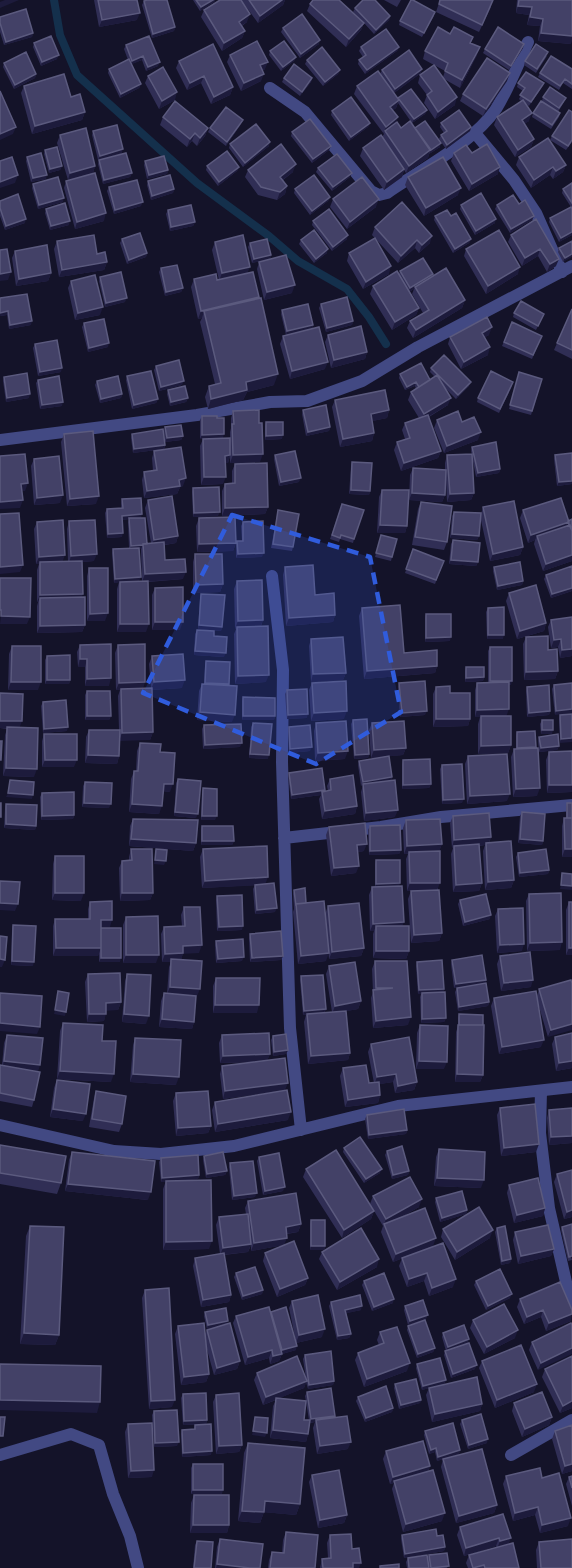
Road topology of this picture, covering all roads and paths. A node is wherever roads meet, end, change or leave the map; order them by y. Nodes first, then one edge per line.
1 (528, 42) dead end
2 (270, 87) dead end
3 (475, 133) junction
4 (567, 269) edge
5 (0, 440) edge
6 (272, 576) dead end
7 (572, 805) edge
8 (284, 838) junction
9 (572, 1087) edge
10 (542, 1091) junction
11 (0, 1125) edge
12 (301, 1130) junction
13 (572, 1308) edge
14 (572, 1420) edge
15 (0, 1455) edge
16 (511, 1455) dead end
17 (138, 1568) edge

1 - 3 street
2 - 3 street
3 - 4 street
4 - 5 street
6 - 8 street
7 - 8 street
8 - 12 street
9 - 10 street
10 - 12 street
10 - 13 street
11 - 12 street
14 - 16 street
15 - 17 street

